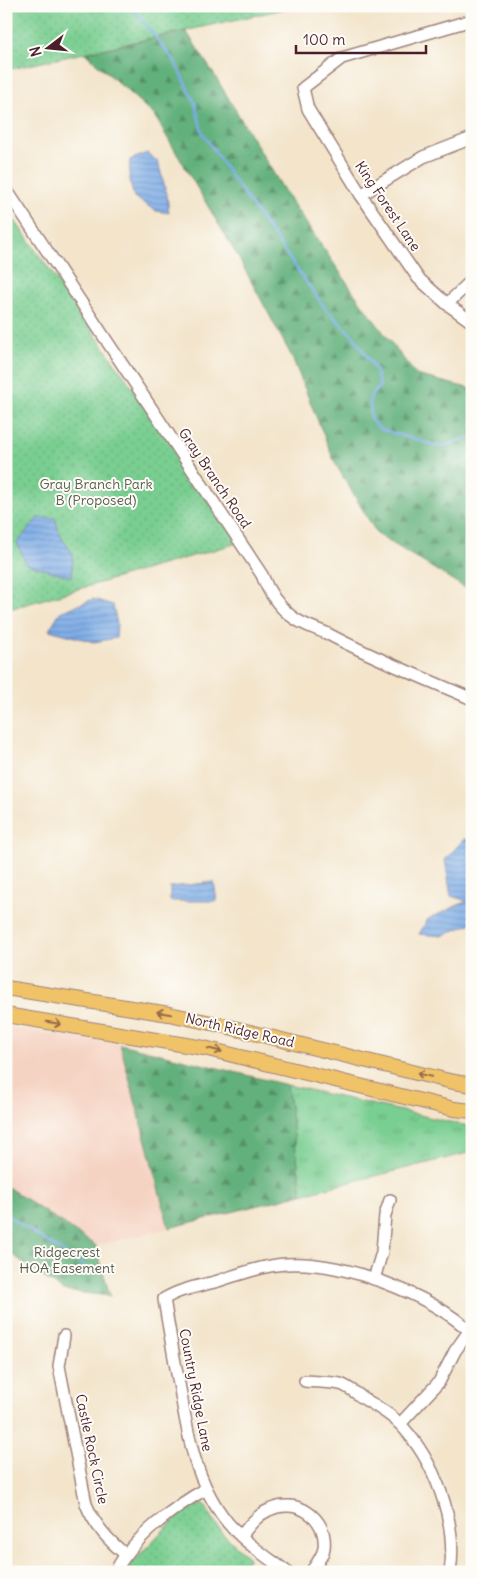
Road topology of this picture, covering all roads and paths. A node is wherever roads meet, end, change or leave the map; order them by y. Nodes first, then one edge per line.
1 (472, 20) edge
2 (472, 138) edge
3 (6, 189) edge
4 (361, 195) junction
5 (472, 280) edge
6 (447, 304) junction
7 (472, 322) edge
8 (472, 699) edge
9 (6, 988) edge
10 (6, 1015) edge
11 (472, 1084) edge
12 (472, 1111) edge
13 (390, 1200) dead end
14 (374, 1279) junction
15 (471, 1330) edge
16 (64, 1336) dead end
17 (305, 1381) dead end
18 (400, 1424) junction
19 (206, 1488) junction
20 (241, 1536) junction
21 (126, 1555) junction
22 (115, 1572) edge
23 (287, 1572) edge
24 (311, 1572) edge
25 (450, 1572) edge

1 - 4 street, King Forest Lane
2 - 4 street
3 - 8 street, Gray Branch Road
4 - 6 street, King Forest Lane
5 - 6 street
6 - 7 street, King Forest Lane
11 -> 9 main road, North Ridge Road
10 -> 12 main road, North Ridge Road
13 - 14 street
14 - 15 street
14 - 19 street, Country Ridge Lane
15 - 18 street
16 - 21 street, Castle Rock Circle
17 - 18 street
18 - 25 street
19 - 20 street, Country Ridge Lane
19 - 21 street
20 - 23 street, Country Ridge Lane
20 - 24 street
21 - 22 street

